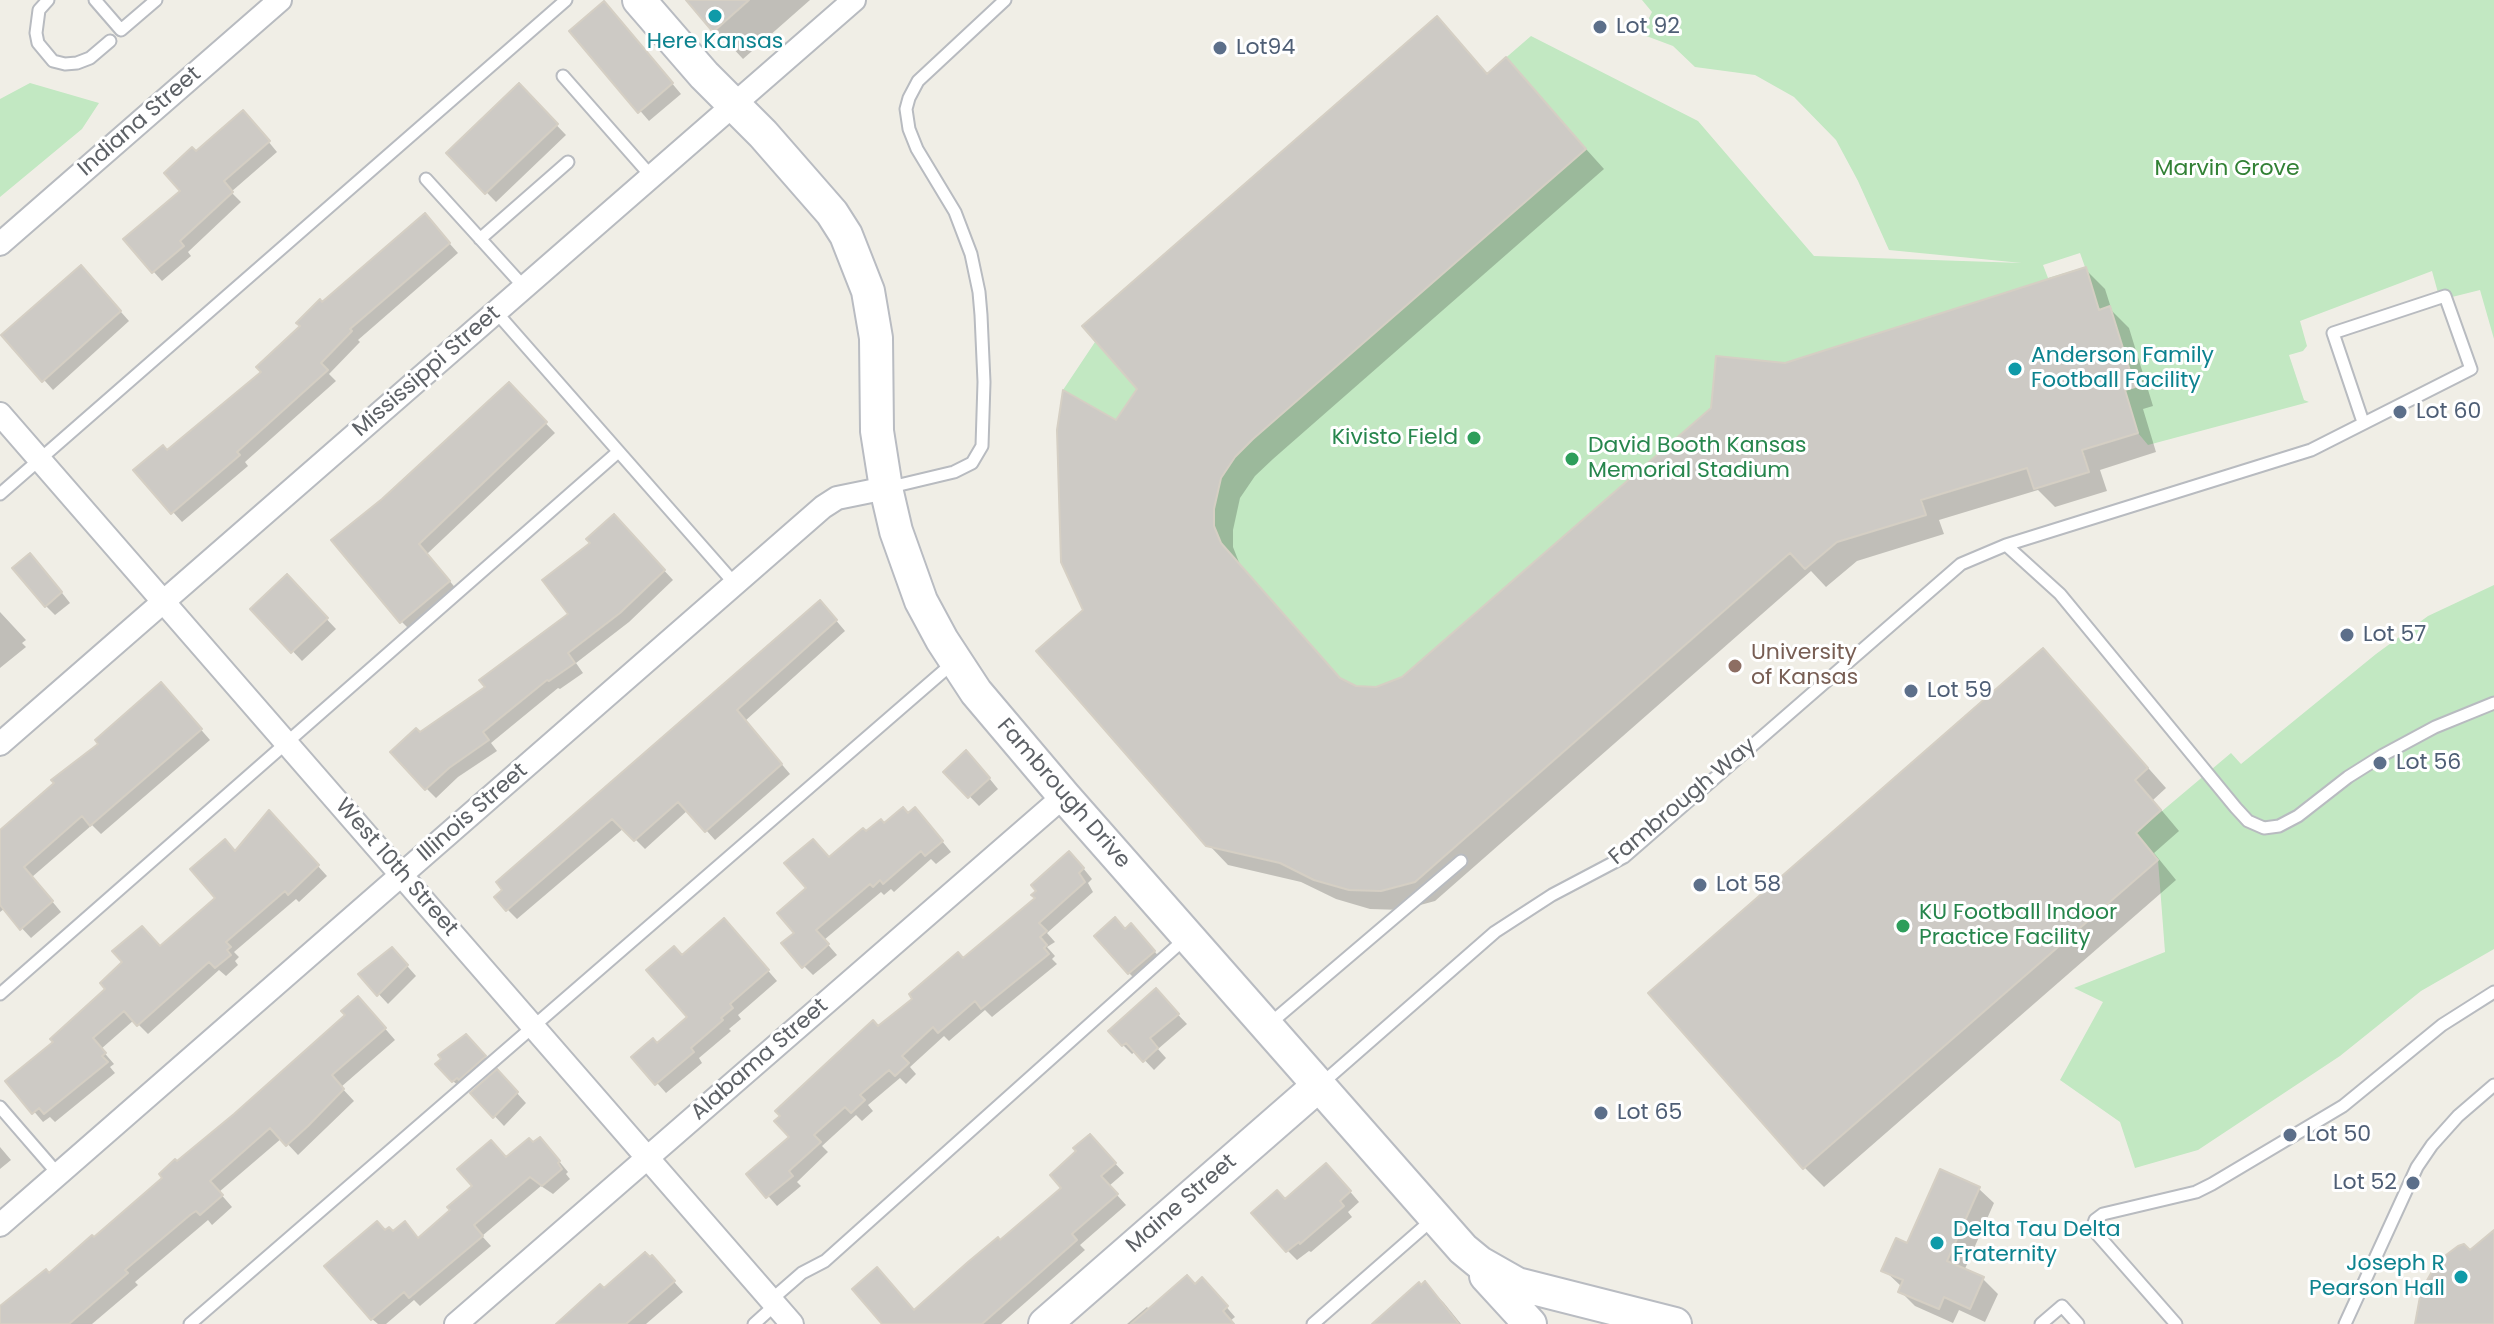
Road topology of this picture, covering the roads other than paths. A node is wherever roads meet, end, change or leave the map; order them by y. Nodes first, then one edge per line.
1 (48, 0) edge
2 (95, 0) edge
3 (156, 0) edge
4 (280, 0) edge
5 (566, 0) edge
6 (639, 0) edge
7 (854, 0) edge
8 (1005, 0) edge
9 (110, 41) dead end
10 (563, 76) dead end
11 (734, 105) junction
12 (568, 162) dead end
13 (651, 176) junction
14 (426, 179) dead end
15 (480, 239) junction
16 (0, 244) edge
17 (524, 287) junction
18 (496, 312) junction
19 (0, 414) edge
20 (2363, 422) junction
21 (618, 452) junction
22 (40, 459) junction
23 (886, 488) junction
24 (0, 494) edge
25 (2006, 545) junction
26 (735, 584) junction
27 (164, 601) junction
28 (955, 661) junction
29 (2494, 703) edge
30 (287, 743) junction
31 (0, 744) edge
32 (1064, 796) junction
33 (1461, 861) dead end
34 (402, 875) junction
35 (1188, 937) junction
36 (2494, 992) edge
37 (0, 994) edge
38 (534, 1026) junction
39 (1267, 1026) junction
40 (1319, 1085) junction
41 (2494, 1085) edge
42 (0, 1107) edge
43 (648, 1157) junction
44 (58, 1174) junction
45 (1435, 1218) junction
46 (0, 1225) edge
47 (1463, 1249) junction
48 (773, 1302) junction
49 (1625, 1318) edge
50 (190, 1324) edge
51 (456, 1324) edge
52 (754, 1324) edge
53 (792, 1324) edge
54 (1045, 1324) edge
55 (1313, 1324) edge
56 (1530, 1324) edge
57 (1675, 1324) edge
58 (2041, 1324) edge
59 (2078, 1324) edge
60 (2176, 1324) edge
61 (2345, 1324) edge

1 - 9 lane
2 - 3 lane
4 - 16 street, Indiana Street
5 - 22 lane
6 - 11 street, Fambrough Drive
7 - 11 street, Mississippi Street
8 - 23 lane
10 - 13 lane
11 - 13 street, Mississippi Street
11 - 23 street, Fambrough Drive
12 - 15 lane
13 - 17 street, Mississippi Street
14 - 15 lane
15 - 17 lane
17 - 18 street, Mississippi Street
18 - 21 lane
18 - 27 street, Mississippi Street
19 - 22 street, West 10th Street
20 - 20 lane, Fambrough Way
20 - 25 lane, Fambrough Way
21 - 26 lane
21 - 30 lane
22 - 24 lane
22 - 27 street, West 10th Street
23 - 26 street, Illinois Street
23 - 28 street, Fambrough Drive
25 - 29 lane
25 - 40 lane, Fambrough Way
26 - 34 street, Illinois Street
27 - 30 street, West 10th Street
27 - 31 street, Mississippi Street
28 - 32 street, Fambrough Drive
28 - 38 lane
30 - 34 street, West 10th Street
30 - 37 lane
32 - 35 street, Fambrough Drive
32 - 43 street, Alabama Street
33 - 39 lane
34 - 38 street, West 10th Street
34 - 44 street, Illinois Street
35 - 39 street, Fambrough Drive
35 - 48 lane
36 - 60 lane
38 - 43 street, West 10th Street
38 - 50 lane
39 - 40 street, Fambrough Drive
40 - 45 street, Fambrough Drive
40 - 54 street, Maine Street
41 - 61 lane
42 - 44 lane
43 - 48 street, West 10th Street
43 - 51 street, Alabama Street
44 - 46 street, Illinois Street
45 - 47 street, Fambrough Drive
45 - 55 lane
47 - 49 street, Fambrough Drive
47 - 56 street
48 - 52 lane
48 - 53 street, West 10th Street
49 - 57 street, Fambrough Drive
58 - 59 lane

